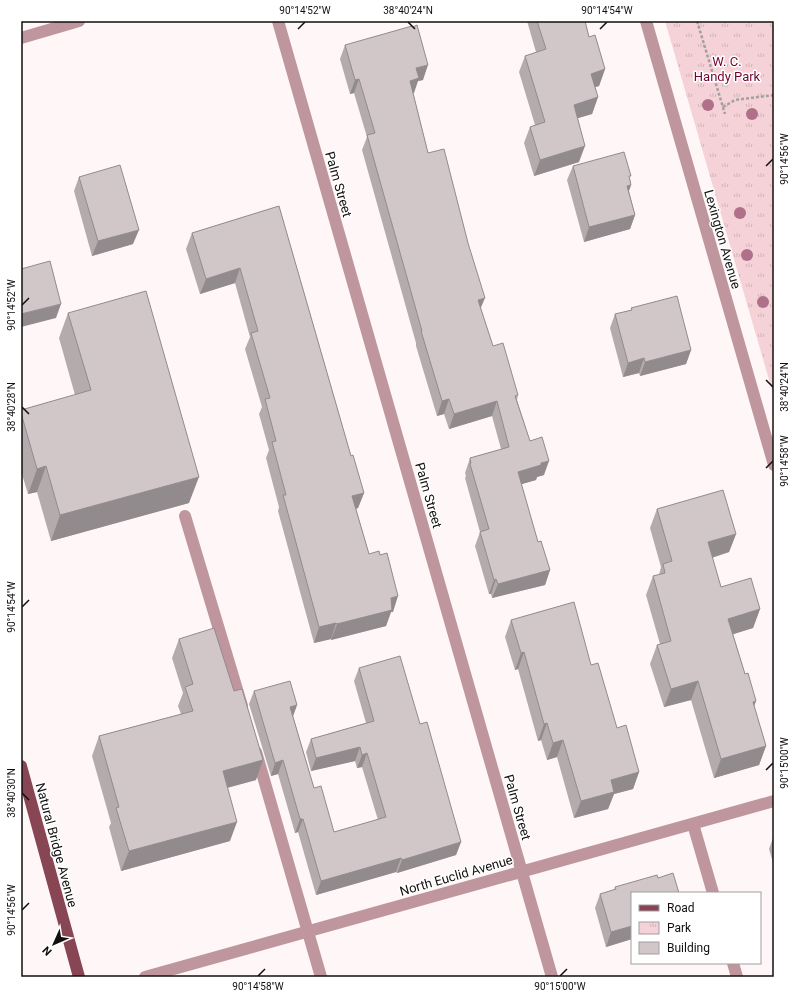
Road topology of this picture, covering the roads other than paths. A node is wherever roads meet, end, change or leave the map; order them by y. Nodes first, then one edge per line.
1 (79, 21) edge
2 (278, 21) edge
3 (646, 21) edge
4 (21, 38) edge
5 (774, 465) edge
6 (185, 516) dead end
7 (246, 720) edge
8 (252, 742) edge
9 (21, 766) edge
10 (774, 801) edge
11 (693, 824) junction
12 (522, 871) junction
13 (713, 892) edge
14 (309, 931) junction
15 (733, 964) edge
16 (79, 977) edge
17 (145, 977) edge
18 (321, 977) edge
19 (552, 977) edge
20 (737, 977) edge

1 - 4 street
2 - 12 street, Palm Street
3 - 5 street, Lexington Avenue
6 - 7 street
8 - 14 street
9 - 16 main road, Natural Bridge Avenue
10 - 11 street, North Euclid Avenue
11 - 12 street, North Euclid Avenue
11 - 13 street
12 - 14 street, North Euclid Avenue
12 - 19 street, Palm Street
14 - 17 street, North Euclid Avenue
14 - 18 street
15 - 20 street

